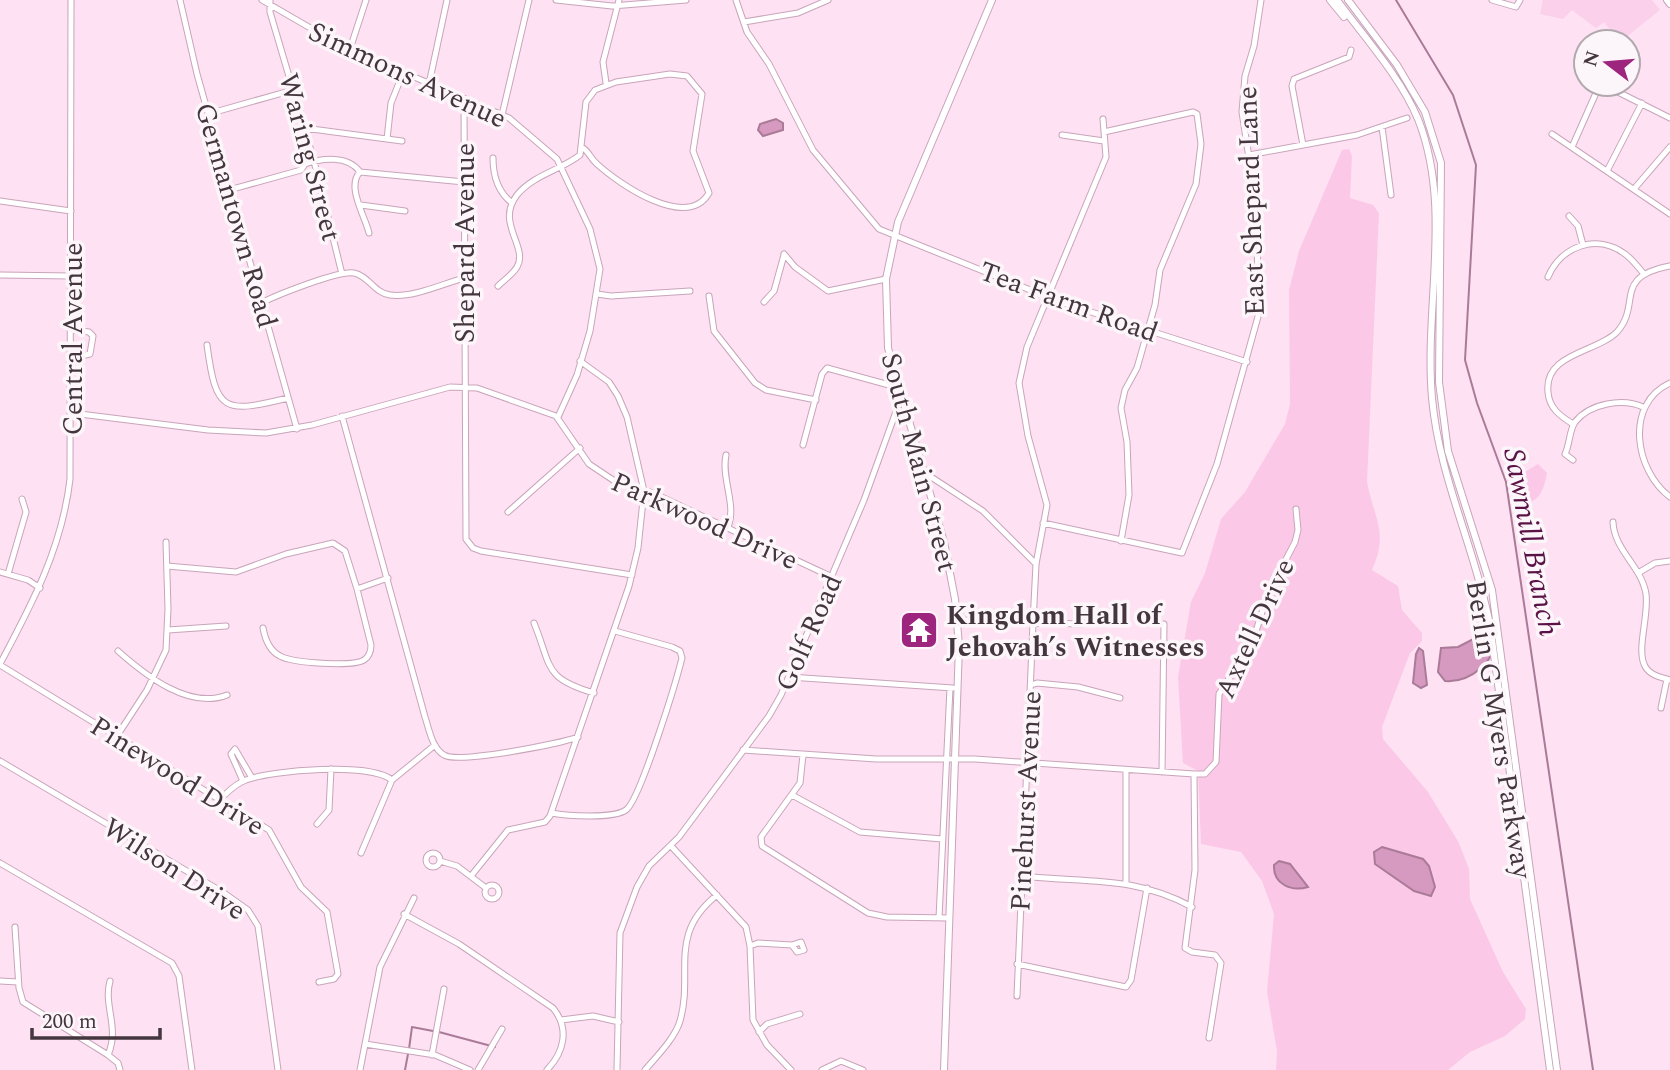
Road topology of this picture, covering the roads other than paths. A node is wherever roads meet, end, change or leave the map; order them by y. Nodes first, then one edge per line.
1 (71, 0) edge
2 (180, 0) edge
3 (262, 0) edge
4 (366, 0) edge
5 (447, 0) edge
6 (529, 0) edge
7 (556, 0) edge
8 (687, 0) edge
9 (736, 0) edge
10 (828, 0) edge
11 (992, 0) edge
12 (1261, 0) edge
13 (1330, 0) edge
14 (1337, 0) edge
15 (1349, 0) edge
16 (1492, 0) edge
17 (1520, 0) edge
18 (270, 3) edge
19 (619, 3) edge
20 (744, 22) junction
21 (350, 50) junction
22 (1350, 50) dead end
23 (1373, 50) junction
24 (403, 73) junction
25 (606, 83) junction
26 (429, 84) junction
27 (293, 90) junction
28 (1595, 98) edge
29 (1631, 98) edge
30 (464, 100) junction
31 (1642, 103) junction
32 (208, 114) junction
33 (502, 115) junction
34 (1407, 118) dead end
35 (1670, 118) edge
36 (1102, 119) dead end
37 (1382, 127) junction
38 (304, 128) junction
39 (1104, 132) junction
40 (1552, 134) dead end
41 (1062, 135) dead end
42 (387, 139) junction
43 (402, 141) dead end
44 (1104, 141) junction
45 (1303, 145) junction
46 (1572, 147) junction
47 (1670, 147) edge
48 (583, 148) junction
49 (1248, 155) junction
50 (493, 158) dead end
51 (314, 161) junction
52 (561, 165) junction
53 (1607, 171) junction
54 (360, 172) junction
55 (1439, 181) junction
56 (464, 182) junction
57 (1634, 189) junction
58 (229, 190) junction
59 (1391, 195) dead end
60 (0, 201) edge
61 (512, 203) junction
62 (362, 208) junction
63 (71, 211) junction
64 (405, 211) dead end
65 (1669, 212) edge
66 (1569, 216) dead end
67 (369, 233) dead end
68 (894, 236) junction
69 (1583, 244) junction
70 (1670, 266) edge
71 (342, 274) junction
72 (1644, 274) junction
73 (0, 275) edge
74 (72, 276) junction
75 (1548, 277) dead end
76 (464, 278) junction
77 (886, 279) junction
78 (498, 286) dead end
79 (690, 291) dead end
80 (597, 294) junction
81 (709, 296) dead end
82 (1049, 297) junction
83 (764, 302) dead end
84 (261, 303) junction
85 (72, 330) junction
86 (1147, 330) junction
87 (207, 345) dead end
88 (72, 358) junction
89 (580, 361) junction
90 (1247, 362) junction
91 (1670, 383) edge
92 (464, 386) junction
93 (901, 391) junction
94 (288, 398) junction
95 (815, 404) junction
96 (1643, 407) junction
97 (72, 413) junction
98 (342, 416) junction
99 (558, 417) junction
100 (1573, 424) junction
101 (297, 429) junction
102 (803, 445) dead end
103 (580, 448) junction
104 (726, 455) dead end
105 (1573, 460) dead end
106 (925, 473) junction
107 (643, 491) junction
108 (1670, 497) edge
109 (22, 499) dead end
110 (1296, 509) dead end
111 (508, 512) dead end
112 (1613, 522) dead end
113 (1043, 523) junction
114 (728, 527) junction
115 (1121, 541) junction
116 (166, 542) dead end
117 (1670, 561) edge
118 (1037, 564) junction
119 (167, 566) junction
120 (0, 572) edge
121 (1638, 573) junction
122 (8, 574) junction
123 (632, 575) junction
124 (832, 577) junction
125 (388, 578) junction
126 (40, 588) junction
127 (357, 589) junction
128 (957, 620) junction
129 (1114, 621) dead end
130 (534, 623) dead end
131 (1032, 623) junction
132 (1164, 624) dead end
133 (226, 626) dead end
134 (263, 628) dead end
135 (168, 630) junction
136 (615, 631) junction
137 (118, 651) dead end
138 (0, 665) edge
139 (154, 677) junction
140 (789, 677) junction
141 (1668, 680) edge
142 (1031, 685) junction
143 (950, 688) junction
144 (959, 689) junction
145 (594, 693) junction
146 (227, 695) dead end
147 (1121, 698) dead end
148 (1661, 708) dead end
149 (1510, 715) junction
150 (1501, 717) junction
151 (117, 736) junction
152 (578, 737) junction
153 (435, 745) junction
154 (743, 750) junction
155 (803, 755) junction
156 (956, 759) junction
157 (945, 760) junction
158 (0, 761) edge
159 (1027, 763) junction
160 (331, 769) junction
161 (1126, 771) junction
162 (1162, 772) junction
163 (1194, 774) junction
164 (252, 778) junction
165 (392, 780) junction
166 (243, 781) junction
167 (792, 795) junction
168 (220, 799) junction
169 (550, 816) junction
170 (317, 824) dead end
171 (942, 839) junction
172 (671, 846) junction
173 (361, 853) dead end
174 (440, 861) dead end
175 (0, 863) edge
176 (471, 876) junction
177 (1022, 876) junction
178 (1126, 882) junction
179 (486, 888) dead end
180 (1147, 888) junction
181 (718, 895) junction
182 (414, 898) dead end
183 (1192, 908) junction
184 (404, 914) junction
185 (939, 918) junction
186 (949, 918) junction
187 (15, 927) dead end
188 (792, 945) dead end
189 (751, 946) junction
190 (1017, 964) junction
191 (0, 981) edge
192 (110, 981) dead end
193 (18, 982) junction
194 (319, 982) dead end
195 (444, 989) dead end
196 (1017, 996) dead end
197 (800, 1013) dead end
198 (561, 1020) junction
199 (619, 1022) junction
200 (502, 1029) dead end
201 (759, 1032) junction
202 (1209, 1038) dead end
203 (365, 1044) junction
204 (108, 1055) junction
205 (432, 1055) junction
206 (120, 1070) edge
207 (192, 1070) edge
208 (278, 1070) edge
209 (360, 1070) edge
210 (470, 1070) edge
211 (478, 1070) edge
212 (547, 1070) edge
213 (617, 1070) edge
214 (645, 1070) edge
215 (791, 1070) edge
216 (822, 1070) edge
217 (863, 1070) edge
218 (944, 1070) edge
219 (1550, 1070) edge
220 (1557, 1070) edge

1 - 63 street, Central Avenue
2 - 32 street, Germantown Road
3 - 18 street, Simmons Avenue
4 - 21 street
5 - 26 street
6 - 33 street
7 - 19 street
8 - 19 street
9 - 20 street, Tea Farm Road
10 - 20 street
11 - 68 main road, South Main Street
12 - 49 street, East Shepard Lane
13 - 23 main road
14 - 23 main road, Berlin G Myers Parkway
15 - 55 main road, Berlin G Myers Parkway
16 - 17 street
18 - 21 street, Simmons Avenue
18 - 27 street, Waring Street
19 - 25 street
20 - 68 street, Tea Farm Road
21 - 24 street, Simmons Avenue
22 - 45 street
23 - 55 main road, Berlin G Myers Parkway
24 - 26 street, Simmons Avenue
24 - 42 street
25 - 48 street
25 - 48 street
26 - 30 street, Simmons Avenue
27 - 32 street
27 - 38 street, Waring Street
28 - 46 street
29 - 31 street
30 - 33 street, Simmons Avenue
30 - 56 street, Shepard Avenue
31 - 35 street
31 - 53 street
32 - 58 street, Germantown Road
33 - 52 street, Simmons Avenue
34 - 37 street
36 - 39 street, Pinehurst Avenue
37 - 45 street
37 - 59 street
38 - 42 street
38 - 51 street, Waring Street
39 - 44 street, Pinehurst Avenue
39 - 86 street
40 - 46 street
41 - 44 street
42 - 43 street
44 - 82 street, Pinehurst Avenue
45 - 49 street
46 - 53 street
47 - 57 street
48 - 52 street
49 - 90 street, East Shepard Lane
50 - 61 street
51 - 54 street
51 - 58 street
51 - 71 street, Waring Street
52 - 61 street
52 - 80 street, Simmons Avenue
53 - 57 street
54 - 56 street
54 - 62 street
55 - 149 main road, Berlin G Myers Parkway
55 - 150 main road, Berlin G Myers Parkway
56 - 76 street, Shepard Avenue
57 - 65 street
58 - 84 street, Germantown Road
60 - 63 street
61 - 78 street
62 - 64 street
62 - 67 street
63 - 74 street, Central Avenue
66 - 69 street
68 - 77 main road, South Main Street
68 - 82 street, Tea Farm Road
69 - 72 street
69 - 75 street
70 - 72 street
71 - 76 street
71 - 84 street
72 - 100 street
73 - 74 street
74 - 85 street, Central Avenue
76 - 92 street, Shepard Avenue
77 - 83 street
77 - 93 main road, South Main Street
79 - 80 street
80 - 89 street, Simmons Avenue
81 - 95 street
82 - 86 street, Tea Farm Road
82 - 113 street, Pinehurst Avenue
84 - 94 street, Germantown Road
85 - 88 street, Central Avenue
85 - 88 street
86 - 90 street, Tea Farm Road
86 - 115 street
87 - 94 street
88 - 97 street, Central Avenue
89 - 99 street, Simmons Avenue
89 - 107 street
90 - 115 street, East Shepard Lane
91 - 96 street
92 - 98 street
92 - 99 street
92 - 123 street, Shepard Avenue
93 - 95 street
93 - 106 main road, South Main Street
93 - 124 street, Golf Road
94 - 101 street, Germantown Road
95 - 102 street
96 - 100 street
96 - 108 street
97 - 101 street
97 - 126 street, Central Avenue
98 - 101 street
98 - 125 street
99 - 103 street, Parkwood Drive
100 - 105 street
103 - 107 street, Parkwood Drive
103 - 111 street
104 - 114 street
106 - 118 street
106 - 128 main road, South Main Street
107 - 114 street, Parkwood Drive
107 - 123 street
109 - 122 street
110 - 163 street, Axtell Drive
112 - 121 street
113 - 115 street
113 - 118 street, Pinehurst Avenue
114 - 124 street, Parkwood Drive
116 - 119 street
117 - 121 street
118 - 131 street, Pinehurst Avenue
119 - 127 street
119 - 135 street
120 - 122 street
121 - 141 street
122 - 126 street
123 - 136 street
124 - 140 street, Golf Road
125 - 127 street
125 - 153 street
126 - 138 street, Central Avenue
127 - 134 street
128 - 131 street
128 - 144 main road, South Main Street
129 - 131 street
130 - 145 street
131 - 142 street, Pinehurst Avenue
132 - 162 street
133 - 135 street
135 - 139 street
136 - 145 street
136 - 169 street
137 - 139 street
138 - 151 street, Pinewood Drive
139 - 146 street
139 - 151 street
140 - 143 street
140 - 154 street, Golf Road
141 - 148 street
142 - 147 street
142 - 159 street, Pinehurst Avenue
143 - 144 street
143 - 157 street
144 - 156 main road, South Main Street
145 - 152 street
149 - 150 main road
149 - 220 main road, Berlin G Myers Parkway
150 - 219 main road, Berlin G Myers Parkway
151 - 168 street, Pinewood Drive
152 - 153 street
152 - 169 street
153 - 165 street
154 - 155 street
154 - 172 street, Golf Road
155 - 157 street
155 - 167 street
156 - 157 street
156 - 159 street
156 - 186 main road, South Main Street
157 - 171 street
158 - 208 street, Wilson Drive
159 - 161 street
159 - 177 street, Pinehurst Avenue
160 - 164 street
160 - 165 street
160 - 170 street
161 - 162 street
161 - 178 street
162 - 163 street
163 - 183 street
164 - 166 street
164 - 166 street
165 - 173 street
166 - 168 street
167 - 171 street
167 - 185 street
168 - 194 street, Pinewood Drive
169 - 176 street
171 - 185 street
172 - 181 street
172 - 199 street, Golf Road
174 - 176 street
175 - 207 street
176 - 179 street
177 - 178 street
177 - 190 street, Pinehurst Avenue
178 - 180 street
180 - 183 street
180 - 190 street
181 - 189 street
181 - 214 street
182 - 184 street
183 - 202 street
184 - 198 street
184 - 203 street
185 - 186 street
186 - 218 main road, South Main Street
187 - 193 street
188 - 189 street
189 - 201 street
190 - 196 street, Pinehurst Avenue
191 - 193 street
192 - 204 street
193 - 204 street
195 - 205 street
197 - 201 street
198 - 199 street
198 - 212 street
199 - 213 street, Golf Road
200 - 211 street
201 - 215 street
203 - 205 street
203 - 209 street
204 - 206 street
205 - 210 street
216 - 217 street

